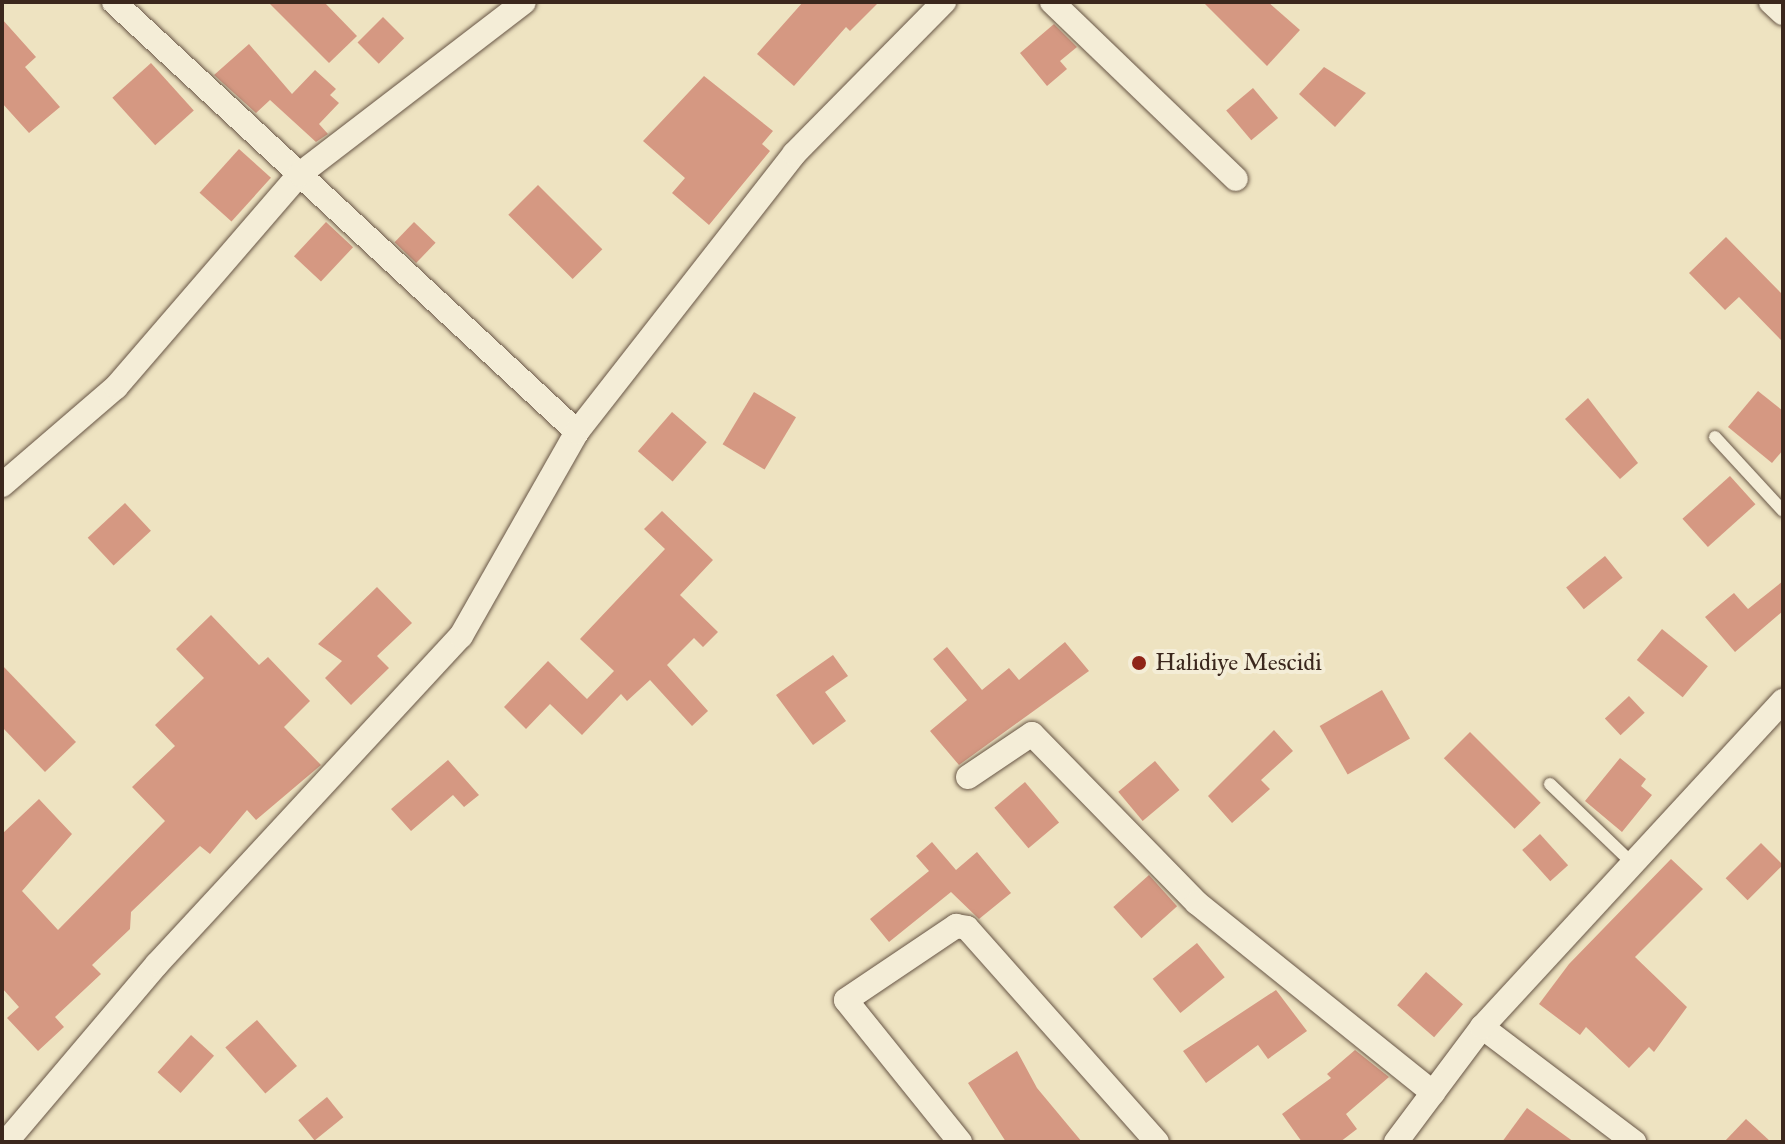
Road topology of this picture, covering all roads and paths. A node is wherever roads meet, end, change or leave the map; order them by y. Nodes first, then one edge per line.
1 (114, 2) edge
2 (524, 2) edge
3 (944, 2) edge
4 (1052, 2) edge
5 (1771, 2) edge
6 (1783, 13) edge
7 (300, 174) junction
8 (1236, 179) dead end
9 (577, 432) junction
10 (1715, 437) dead end
11 (2, 485) edge
12 (1783, 511) edge
13 (1783, 701) edge
14 (968, 777) dead end
15 (1550, 784) dead end
16 (1632, 863) junction
17 (1482, 1027) junction
18 (1433, 1093) junction
19 (5, 1139) edge
20 (960, 1142) edge
21 (1157, 1142) edge
22 (1396, 1142) edge
23 (1634, 1142) edge

1 - 7 street
2 - 7 street
3 - 9 street
4 - 8 street
5 - 6 street
7 - 9 street
7 - 11 street
9 - 19 street
10 - 12 lane
13 - 16 street
14 - 18 street
15 - 16 lane
16 - 17 street
17 - 18 street
17 - 23 street
18 - 22 street
20 - 21 street

